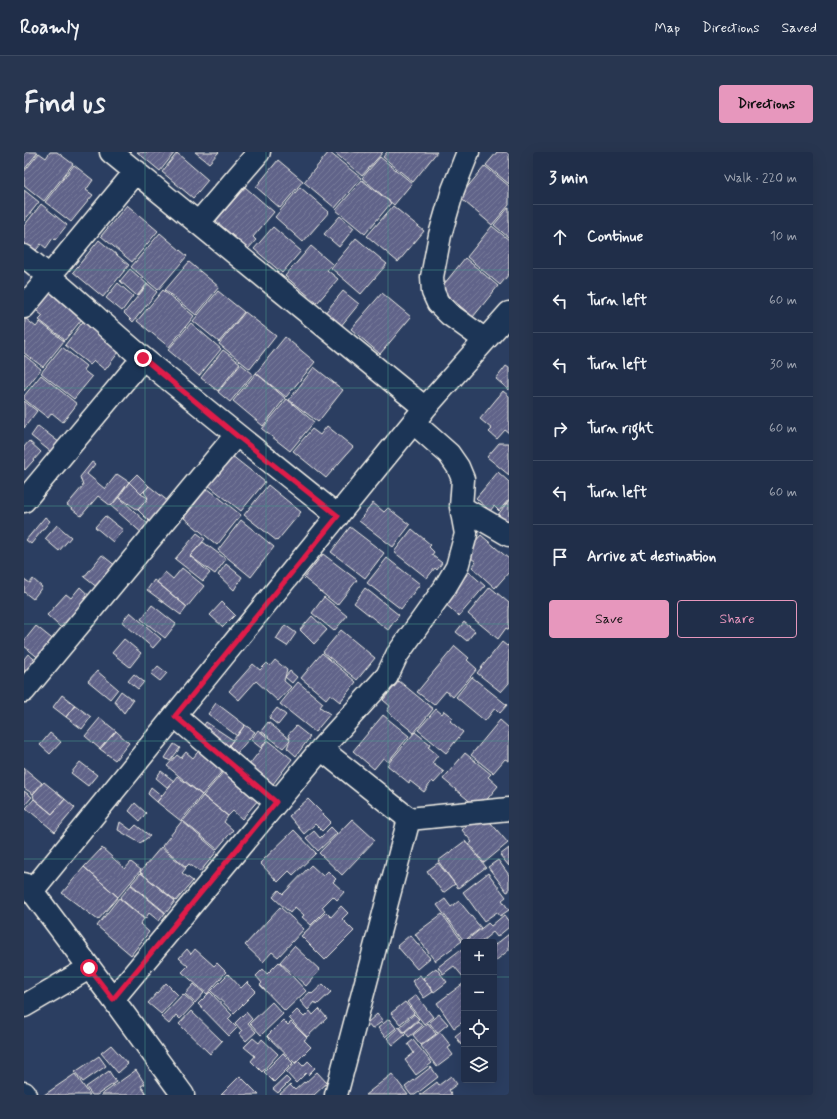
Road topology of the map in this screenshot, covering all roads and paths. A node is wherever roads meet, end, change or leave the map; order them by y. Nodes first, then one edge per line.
1 (111, 152) edge
2 (259, 152) edge
3 (468, 152) edge
4 (136, 171) junction
5 (199, 222) junction
6 (24, 256) edge
7 (50, 276) junction
8 (24, 307) edge
9 (506, 322) edge
10 (484, 340) junction
11 (143, 358) junction
12 (420, 415) junction
13 (236, 435) junction
14 (24, 501) edge
15 (461, 507) junction
16 (338, 516) junction
17 (509, 535) edge
18 (24, 691) edge
19 (175, 716) junction
20 (321, 749) junction
21 (276, 802) junction
22 (509, 809) edge
23 (409, 819) junction
24 (28, 888) edge
25 (89, 968) junction
26 (113, 999) junction
27 (24, 1006) edge
28 (183, 1095) edge
29 (336, 1095) edge

1 - 4 street
2 - 5 street
3 - 10 street
4 - 5 street
4 - 7 street
5 - 12 street
6 - 7 street
7 - 8 street
7 - 11 street
9 - 10 street
10 - 12 street
11 - 13 street
11 - 14 street
12 - 15 street
12 - 16 street
13 - 16 street
13 - 18 street
15 - 17 street
15 - 20 street
16 - 19 street
19 - 21 street
19 - 24 street
20 - 21 street
20 - 23 street
21 - 26 street
22 - 23 street
23 - 29 street
24 - 25 street
25 - 26 street
25 - 27 street
26 - 28 street

